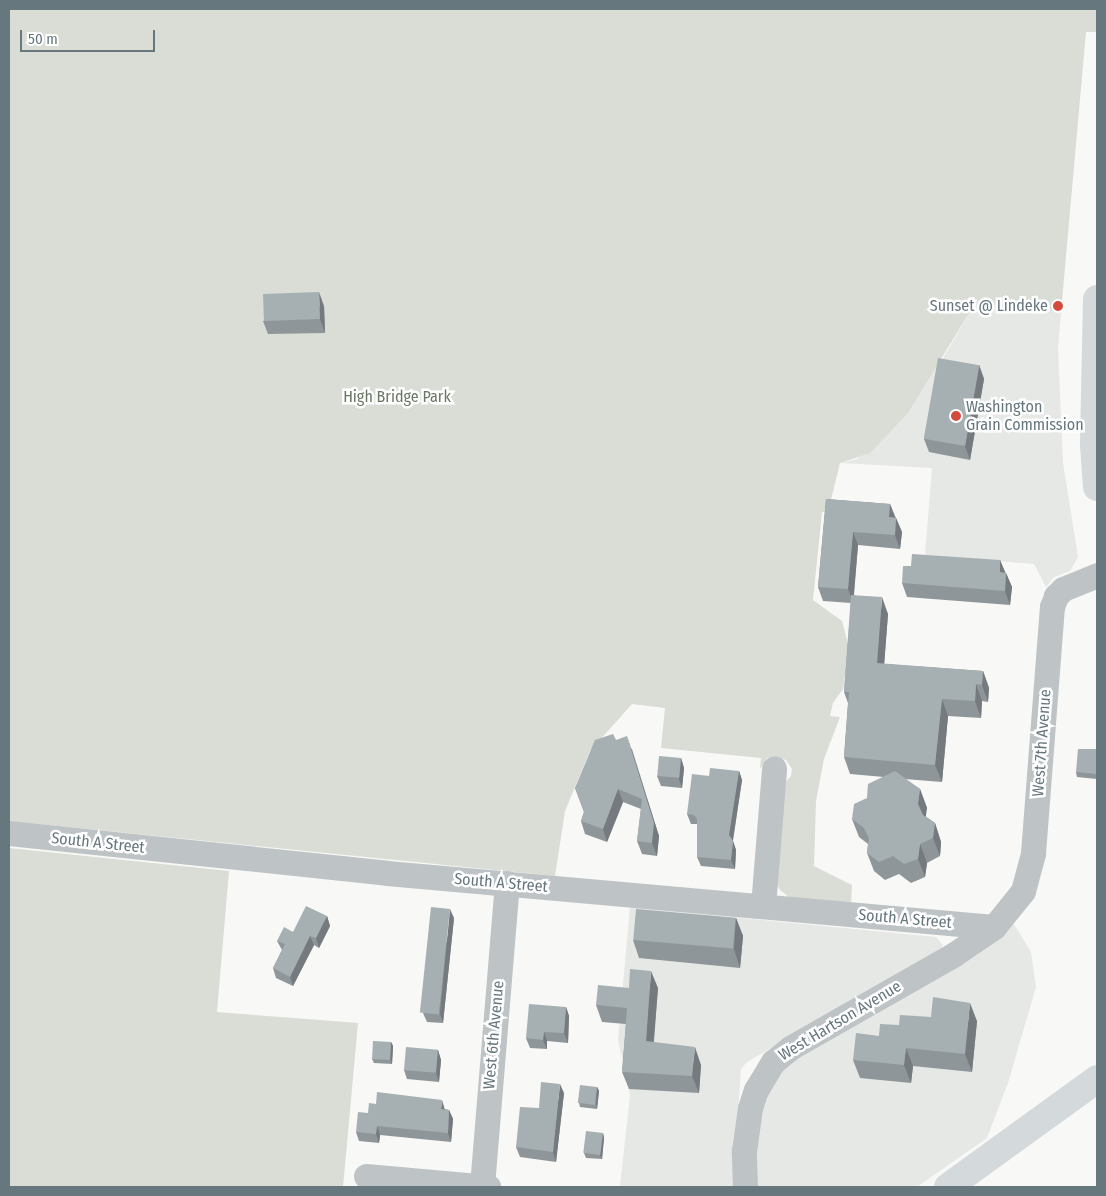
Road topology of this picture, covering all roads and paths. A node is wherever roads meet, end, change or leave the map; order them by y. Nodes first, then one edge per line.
1 (1097, 299) edge
2 (1096, 337) edge
3 (1097, 487) edge
4 (1097, 575) edge
5 (774, 768) dead end
6 (9, 833) edge
7 (507, 883) junction
8 (763, 906) junction
9 (994, 927) junction
10 (1097, 1079) edge
11 (366, 1176) dead end
12 (960, 1183) edge
13 (486, 1187) edge
14 (745, 1187) edge

1 - 2 main road
2 - 3 main road
4 - 9 street, West 7th Avenue
5 - 8 street
6 - 7 street, South A Street
7 - 8 street, South A Street
7 - 13 street, West 6th Avenue
8 - 9 street, South A Street
9 - 14 street, West Hartson Avenue
10 - 12 main road
11 - 13 street

